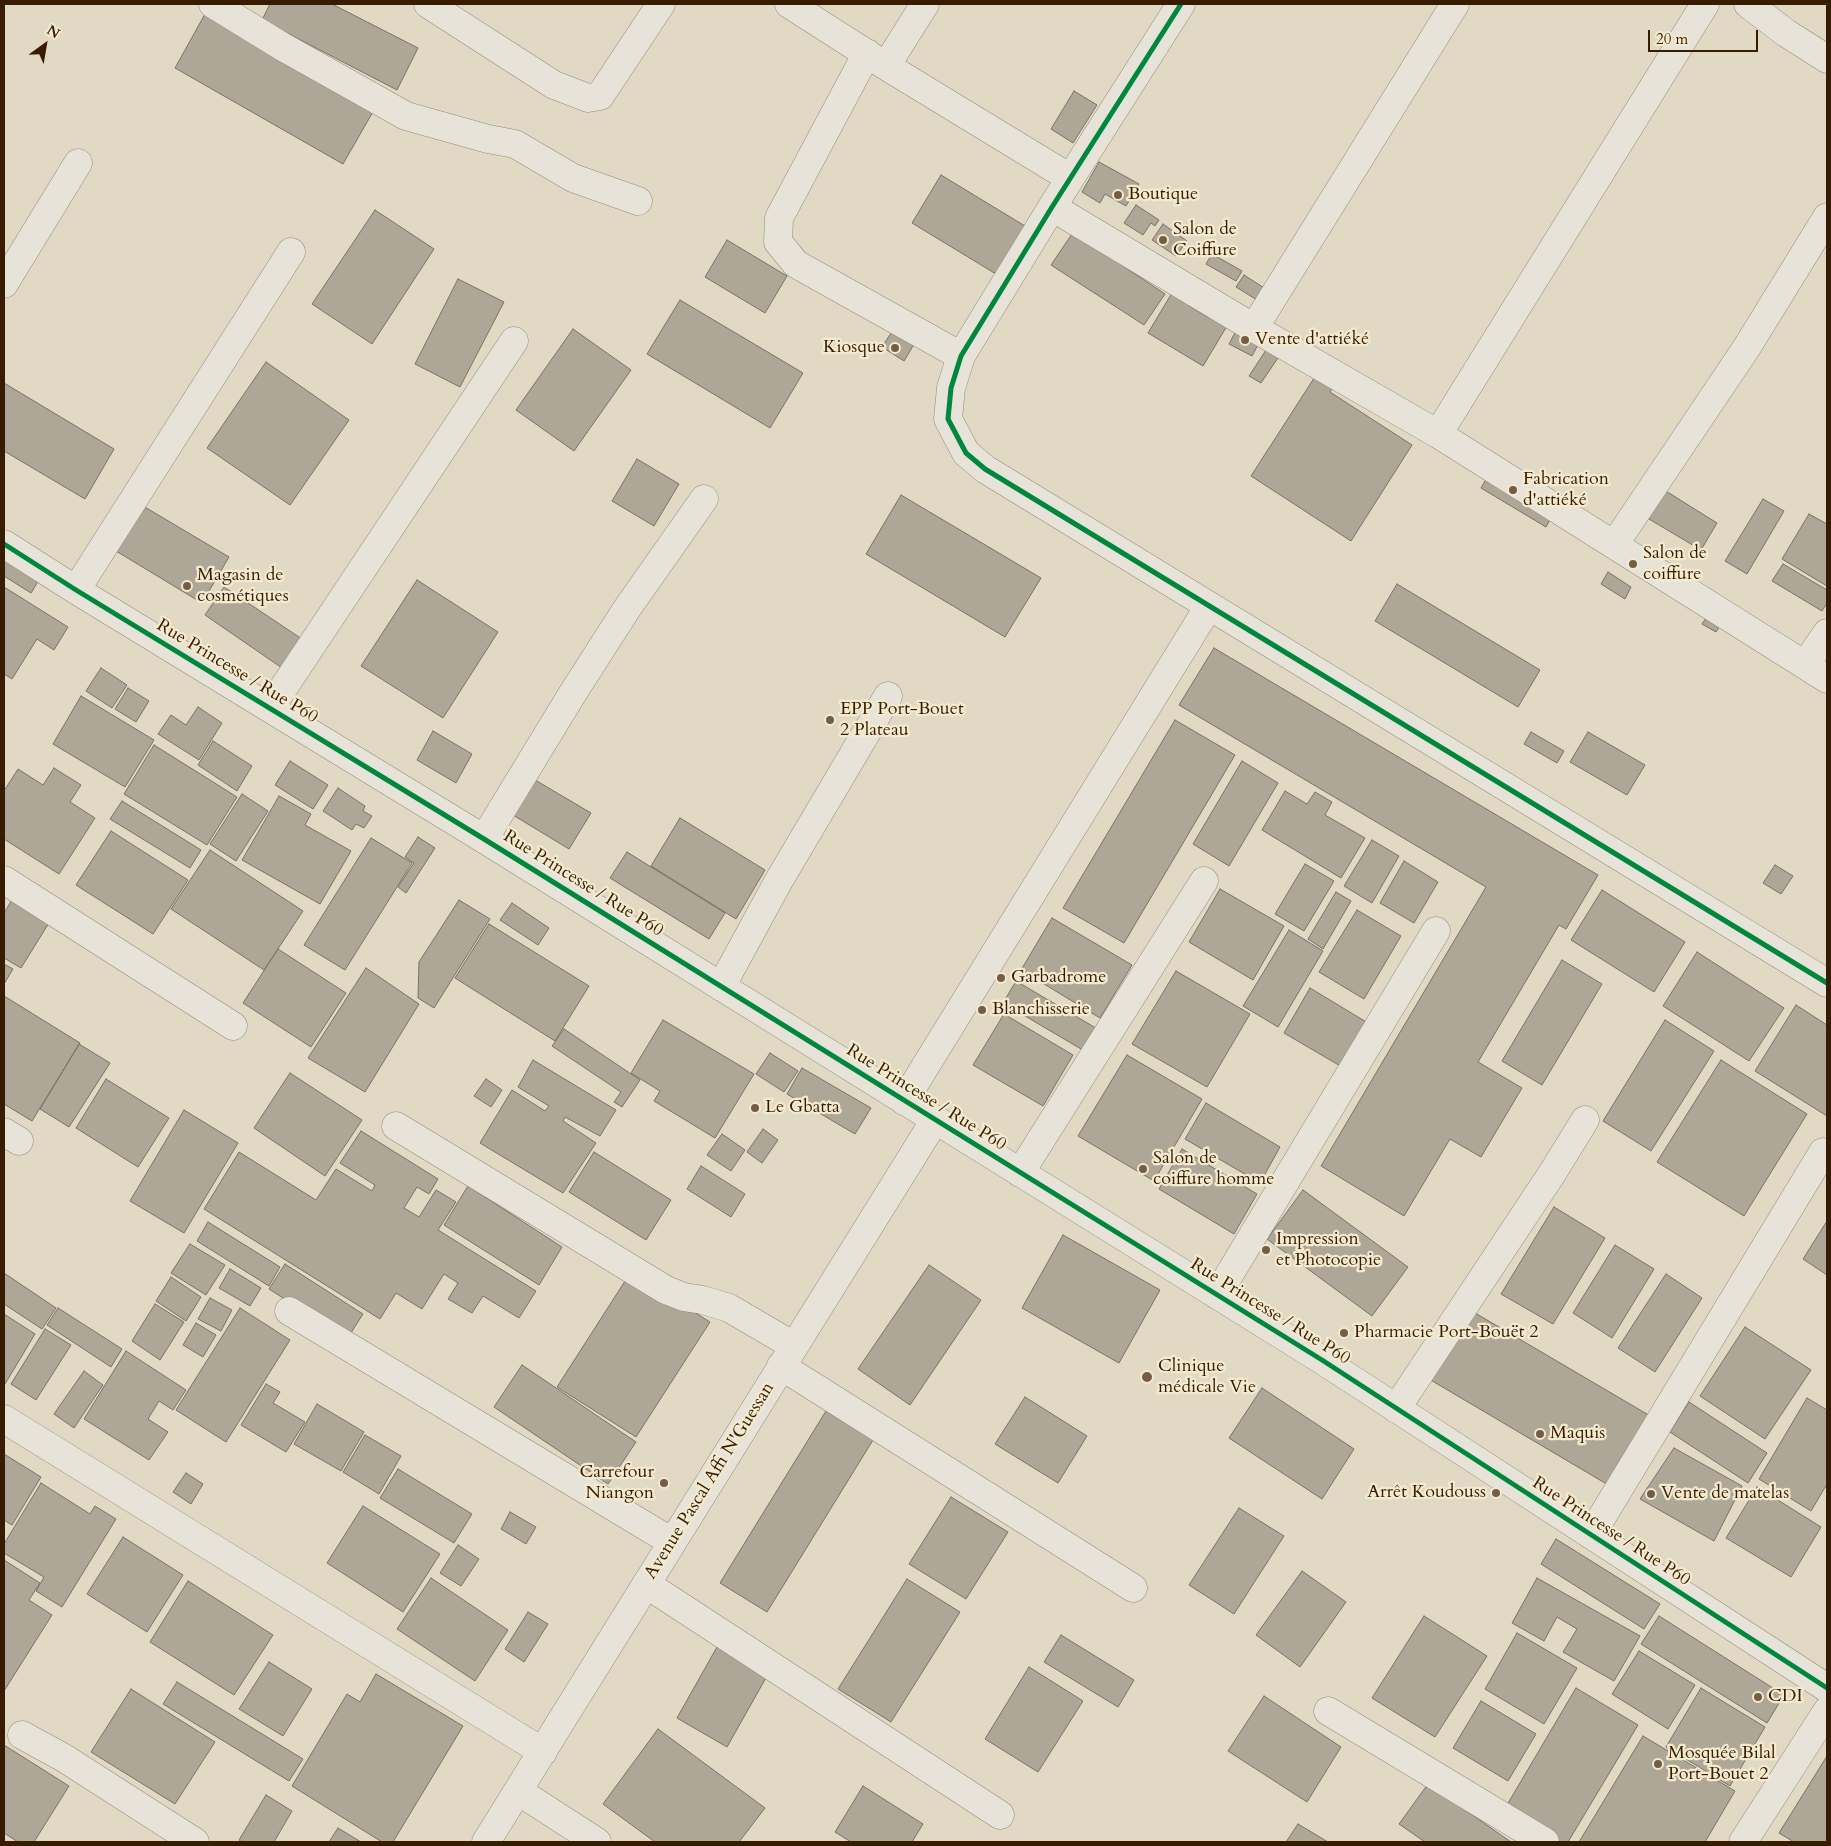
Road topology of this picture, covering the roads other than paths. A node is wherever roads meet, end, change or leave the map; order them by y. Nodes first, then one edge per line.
1 (213, 4) edge
2 (428, 4) edge
3 (661, 4) edge
4 (788, 4) edge
5 (925, 4) edge
6 (1181, 4) edge
7 (1455, 4) edge
8 (1705, 4) edge
9 (1748, 4) edge
10 (1827, 59) edge
11 (877, 60) junction
12 (78, 163) dead end
13 (1070, 178) junction
14 (638, 201) dead end
15 (1052, 207) junction
16 (1827, 216) edge
17 (291, 252) dead end
18 (4, 284) edge
19 (1254, 328) junction
20 (514, 341) dead end
21 (961, 356) junction
22 (1438, 434) junction
23 (704, 499) dead end
24 (4, 544) edge
25 (1614, 545) junction
26 (76, 590) junction
27 (1208, 606) junction
28 (1827, 633) edge
29 (1816, 672) edge
30 (888, 696) dead end
31 (270, 708) junction
32 (484, 840) junction
33 (4, 880) edge
34 (1204, 881) dead end
35 (1436, 931) dead end
36 (1827, 982) edge
37 (721, 987) junction
38 (233, 1026) dead end
39 (904, 1101) junction
40 (935, 1120) junction
41 (1585, 1120) dead end
42 (396, 1126) dead end
43 (1823, 1152) dead end
44 (1020, 1173) junction
45 (1217, 1295) junction
46 (290, 1311) dead end
47 (788, 1356) junction
48 (1396, 1409) junction
49 (4, 1419) edge
50 (1591, 1536) junction
51 (672, 1542) junction
52 (646, 1584) junction
53 (1133, 1588) dead end
54 (1827, 1688) edge
55 (1328, 1711) dead end
56 (1827, 1712) edge
57 (22, 1735) dead end
58 (543, 1752) junction
59 (518, 1791) junction
60 (1000, 1815) dead end
61 (195, 1842) edge
62 (486, 1842) edge
63 (597, 1842) edge
64 (1545, 1842) edge
65 (1743, 1842) edge

1 - 14 street
2 - 3 street
4 - 11 street
5 - 11 street
6 - 13 street
7 - 19 street
8 - 22 street
9 - 10 street
11 - 13 street
11 - 21 street
12 - 18 street
13 - 15 street
15 - 19 street
15 - 21 street
16 - 25 street
17 - 26 street
19 - 22 street
20 - 31 street
21 - 27 street
22 - 25 street
23 - 32 street
24 - 26 street, Rue Princesse / Rue P60
25 - 29 street
26 - 31 street, Rue Princesse / Rue P60
27 - 36 street
27 - 39 street
28 - 29 street
30 - 37 street
31 - 32 street, Rue Princesse / Rue P60
32 - 37 street, Rue Princesse / Rue P60
33 - 38 street
34 - 44 street
35 - 45 street
37 - 39 street, Rue Princesse / Rue P60
39 - 40 street, Rue Princesse / Rue P60
40 - 44 street, Rue Princesse / Rue P60
40 - 47 street, Avenue Pascal Affi N'Guessan
41 - 48 street
42 - 47 street
43 - 50 street
44 - 45 street, Rue Princesse / Rue P60
45 - 48 street, Rue Princesse / Rue P60
46 - 51 street
47 - 51 street, Avenue Pascal Affi N'Guessan
47 - 53 street
48 - 50 street, Rue Princesse / Rue P60
49 - 58 street
50 - 54 street, Rue Princesse / Rue P60
51 - 52 street, Avenue Pascal Affi N'Guessan
52 - 58 street, Avenue Pascal Affi N'Guessan
52 - 60 street
55 - 64 street
56 - 65 street
57 - 61 street
58 - 59 street, Avenue Pascal Affi N'Guessan
59 - 62 street, Avenue Pascal Affi N'Guessan
59 - 63 street

